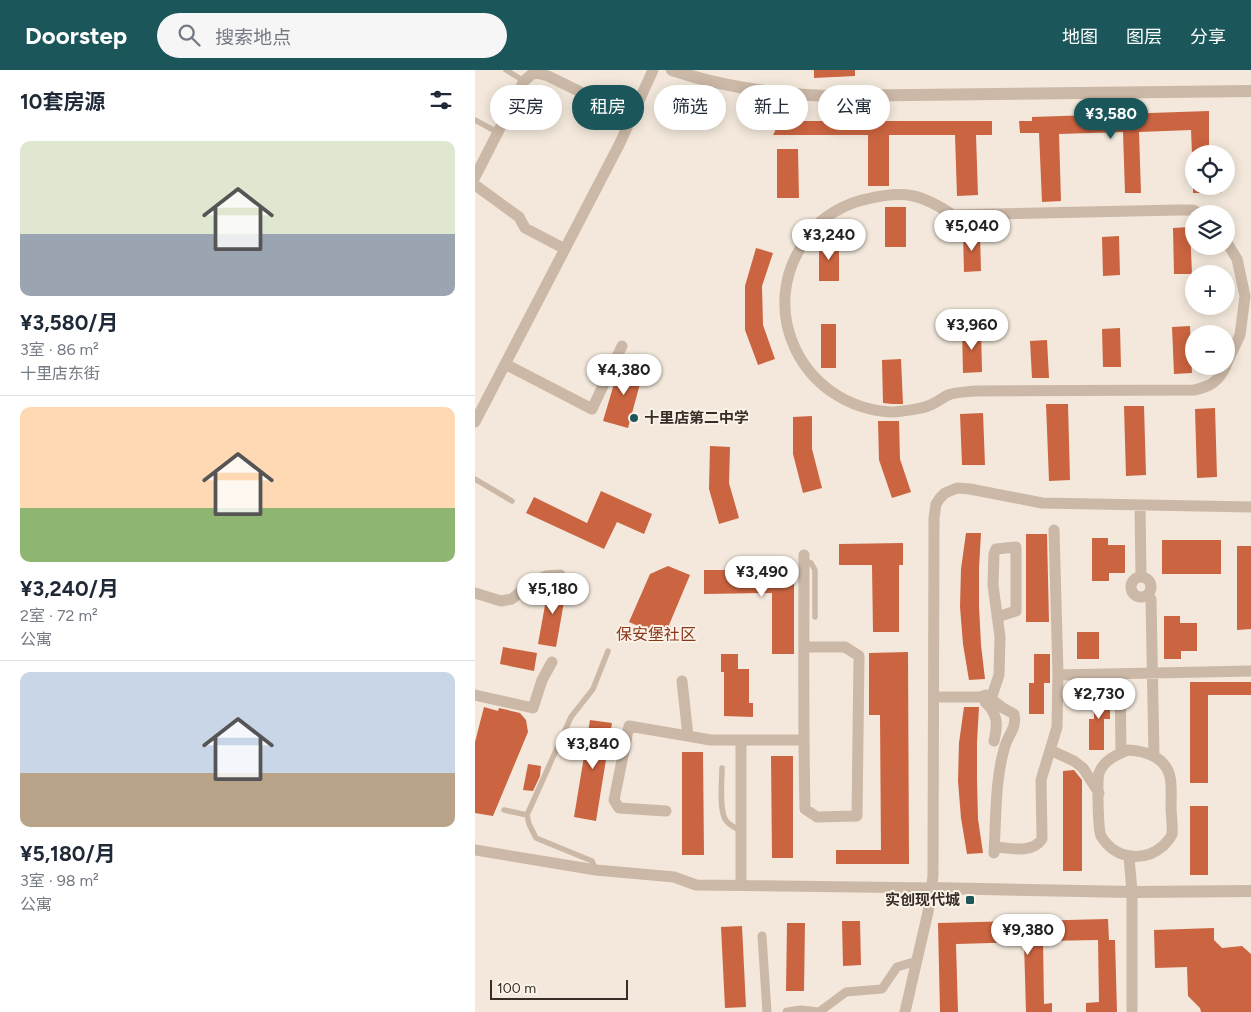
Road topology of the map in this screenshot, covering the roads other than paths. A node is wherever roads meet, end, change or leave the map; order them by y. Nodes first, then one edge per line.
1 (506, 70) edge
2 (653, 70) edge
3 (672, 70) edge
4 (524, 80) junction
5 (572, 88) edge
6 (644, 91) edge
7 (1251, 91) edge
8 (475, 120) edge
9 (626, 130) edge
10 (497, 132) junction
11 (475, 177) edge
12 (475, 185) edge
13 (1185, 210) edge
14 (565, 249) junction
15 (1235, 255) edge
16 (622, 346) dead end
17 (1235, 347) edge
18 (505, 364) junction
19 (1221, 375) edge
20 (475, 422) edge
21 (475, 479) edge
22 (512, 501) dead end
23 (1141, 505) junction
24 (1251, 507) edge
25 (1053, 530) dead end
26 (804, 558) joint
27 (560, 575) dead end
28 (1141, 577) junction
29 (475, 593) edge
30 (1148, 594) junction
31 (815, 617) dead end
32 (997, 617) junction
33 (804, 647) junction
34 (608, 652) dead end
35 (551, 662) dead end
36 (1251, 671) edge
37 (1152, 673) junction
38 (1120, 674) junction
39 (1058, 675) junction
40 (683, 681) dead end
41 (475, 694) edge
42 (934, 697) junction
43 (986, 698) junction
44 (688, 736) junction
45 (741, 740) junction
46 (803, 740) junction
47 (994, 742) dead end
48 (1050, 750) junction
49 (1121, 753) junction
50 (1154, 756) junction
51 (722, 768) dead end
52 (1099, 792) junction
53 (504, 810) dead end
54 (666, 811) dead end
55 (527, 815) junction
56 (741, 831) junction
57 (475, 850) edge
58 (1129, 856) junction
59 (596, 870) junction
60 (741, 886) junction
61 (931, 888) junction
62 (1251, 891) edge
63 (1132, 892) junction
64 (762, 936) dead end
65 (917, 960) junction
66 (767, 1012) edge
67 (787, 1012) edge
68 (905, 1012) edge
69 (1132, 1012) edge

1 - 4 lane
2 - 6 street
3 - 7 street
4 - 5 street
4 - 10 street
8 - 10 lane
9 - 14 street
10 - 11 street
12 - 14 street
13 - 19 street
14 - 18 street
15 - 17 street
16 - 18 street
18 - 20 street
21 - 22 lane
23 - 24 street
23 - 28 street
23 - 42 street
25 - 39 street
26 - 31 lane
26 - 33 street
27 - 29 street
28 - 30 street
28 - 30 street
30 - 37 street
32 - 32 street
32 - 43 street
33 - 46 street
33 - 46 street
34 - 55 lane
35 - 41 street
36 - 37 street
37 - 38 street
37 - 50 street
38 - 39 street
38 - 49 street
39 - 48 street
40 - 44 street
42 - 43 street
42 - 61 street
43 - 47 street
43 - 48 street
44 - 45 street
44 - 54 street
45 - 46 street
45 - 56 street
48 - 52 street
49 - 50 street
49 - 52 street
50 - 58 street
51 - 56 lane
52 - 58 street
53 - 55 lane
55 - 59 lane
56 - 60 street
57 - 59 street
58 - 63 street
59 - 60 street
60 - 61 street
61 - 63 street
61 - 65 street
62 - 63 street
63 - 69 street
64 - 66 street
65 - 67 street
65 - 68 street

